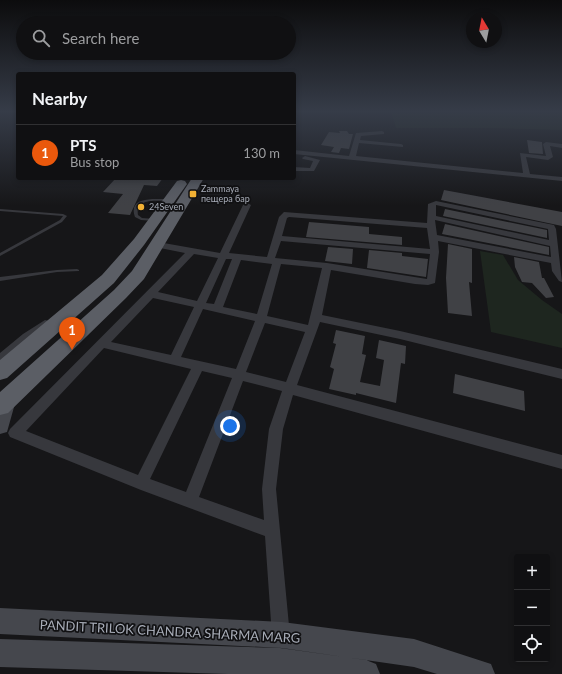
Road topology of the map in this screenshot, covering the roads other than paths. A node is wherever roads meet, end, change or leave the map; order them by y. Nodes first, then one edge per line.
1 (355, 143) edge
2 (378, 143) edge
3 (401, 146) dead end
4 (562, 146) edge
5 (296, 152) edge
6 (324, 156) junction
7 (296, 157) edge
8 (352, 158) junction
9 (296, 169) edge
10 (313, 175) dead end
11 (527, 176) junction
12 (562, 179) edge
13 (183, 180) edge
14 (197, 180) edge
15 (168, 200) junction
16 (247, 205) dead end
17 (0, 210) edge
18 (154, 220) junction
19 (430, 221) junction
20 (552, 229) junction
21 (562, 230) edge
22 (432, 237) junction
23 (278, 238) junction
24 (553, 244) junction
25 (158, 245) junction
26 (192, 252) junction
27 (435, 252) junction
28 (0, 255) edge
29 (224, 255) junction
30 (238, 257) junction
31 (555, 261) junction
32 (274, 262) junction
33 (327, 266) junction
34 (77, 270) dead end
35 (0, 279) edge
36 (562, 279) edge
37 (151, 294) junction
38 (199, 306) junction
39 (73, 310) junction
40 (217, 310) junction
41 (261, 319) junction
42 (314, 324) junction
43 (103, 344) junction
44 (0, 360) edge
45 (174, 360) junction
46 (199, 365) junction
47 (0, 372) edge
48 (562, 374) edge
49 (240, 375) junction
50 (289, 389) junction
51 (4, 403) edge
52 (0, 426) edge
53 (562, 462) edge
54 (141, 483) junction
55 (190, 501) junction
56 (272, 531) junction
57 (0, 621) edge
58 (282, 635) junction
59 (0, 653) edge
60 (280, 662) junction
61 (366, 674) edge
62 (480, 674) edge

1 - 8 street
2 - 3 street
4 - 11 street
5 - 6 street
6 - 8 street
6 - 10 street
7 - 9 street
8 - 11 street
11 - 12 street
13 - 15 highway
14 - 25 highway
15 - 18 highway
15 - 18 lane
16 - 29 street
17 - 28 lane
18 - 39 highway
19 - 20 street
19 - 22 street
19 - 23 street
19 - 24 street
20 - 21 street
20 - 24 street
22 - 27 street
22 - 31 street
23 - 27 street
23 - 32 street
24 - 31 street
25 - 26 street
25 - 51 highway
26 - 29 street
26 - 37 street
27 - 33 street
29 - 30 street
29 - 38 street
30 - 32 street
30 - 40 street
31 - 36 street
32 - 33 street
32 - 41 street
33 - 42 street
34 - 35 lane
37 - 38 street
37 - 43 street
38 - 40 street
38 - 45 street
39 - 44 street
39 - 47 highway
40 - 41 street
41 - 42 street
41 - 49 street
42 - 48 street
42 - 50 street
43 - 45 street
43 - 54 street
45 - 46 street
46 - 49 street
46 - 54 street
49 - 50 street
49 - 55 street
50 - 53 street
50 - 56 street
51 - 52 main road
54 - 55 street
55 - 56 street
56 - 58 street
57 - 58 main road, PANDIT TRILOK CHANDRA SHARMA MARG
58 - 60 street
58 - 62 main road, PANDIT TRILOK CHANDRA SHARMA MARG
59 - 60 main road
60 - 61 main road

